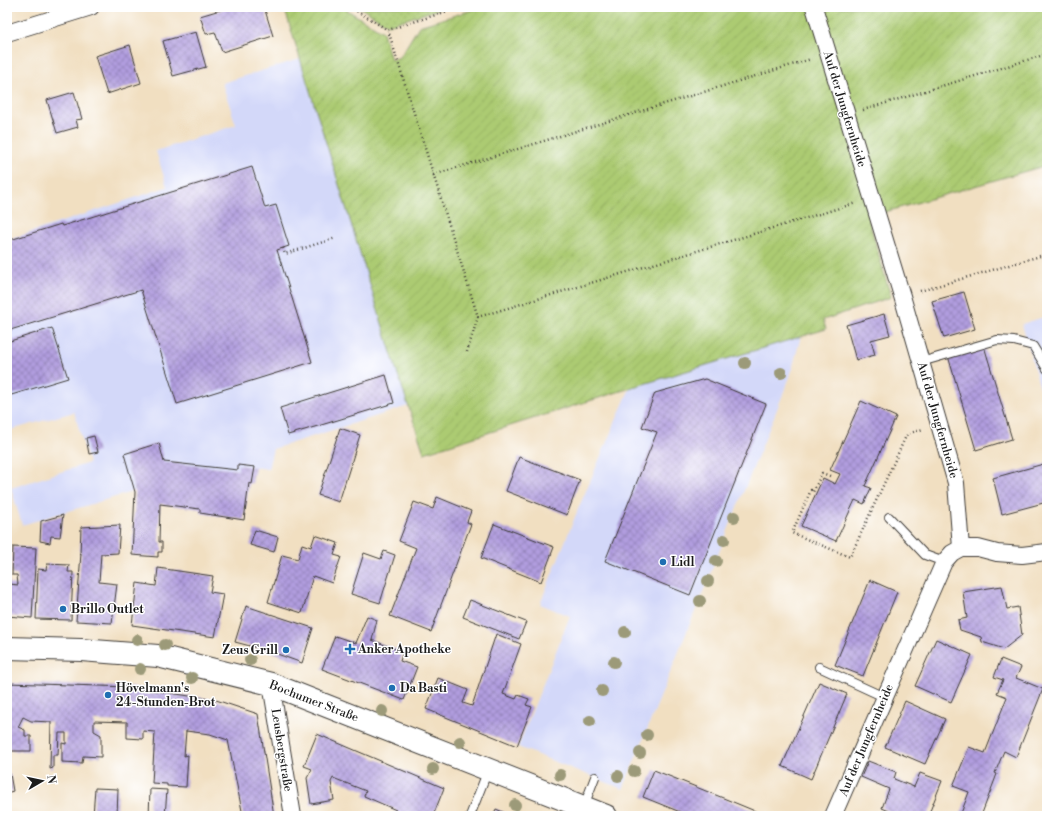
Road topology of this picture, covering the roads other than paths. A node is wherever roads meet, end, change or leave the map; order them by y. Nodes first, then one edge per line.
1 (91, 7) edge
2 (814, 7) edge
3 (7, 33) edge
4 (921, 362) junction
5 (1047, 370) edge
6 (888, 517) dead end
7 (961, 548) junction
8 (1047, 552) edge
9 (944, 562) junction
10 (7, 648) edge
11 (820, 667) dead end
12 (271, 684) junction
13 (884, 697) junction
14 (489, 769) junction
15 (595, 777) dead end
16 (584, 807) junction
17 (293, 816) edge
18 (470, 816) edge
19 (606, 816) edge
20 (833, 816) edge

1 - 3 street
2 - 4 street, Auf der Jungfernheide
4 - 5 lane
4 - 7 street, Auf der Jungfernheide
6 - 9 lane
7 - 8 street
7 - 9 street, Auf der Jungfernheide
9 - 13 street, Auf der Jungfernheide
10 - 12 main road, Bochumer Straße
11 - 13 lane
12 - 14 main road, Bochumer Straße
12 - 17 street, Leusbergstraße
13 - 20 street, Auf der Jungfernheide
14 - 16 main road, Bochumer Straße
14 - 18 lane
15 - 16 lane
16 - 19 main road, Bochumer Straße

